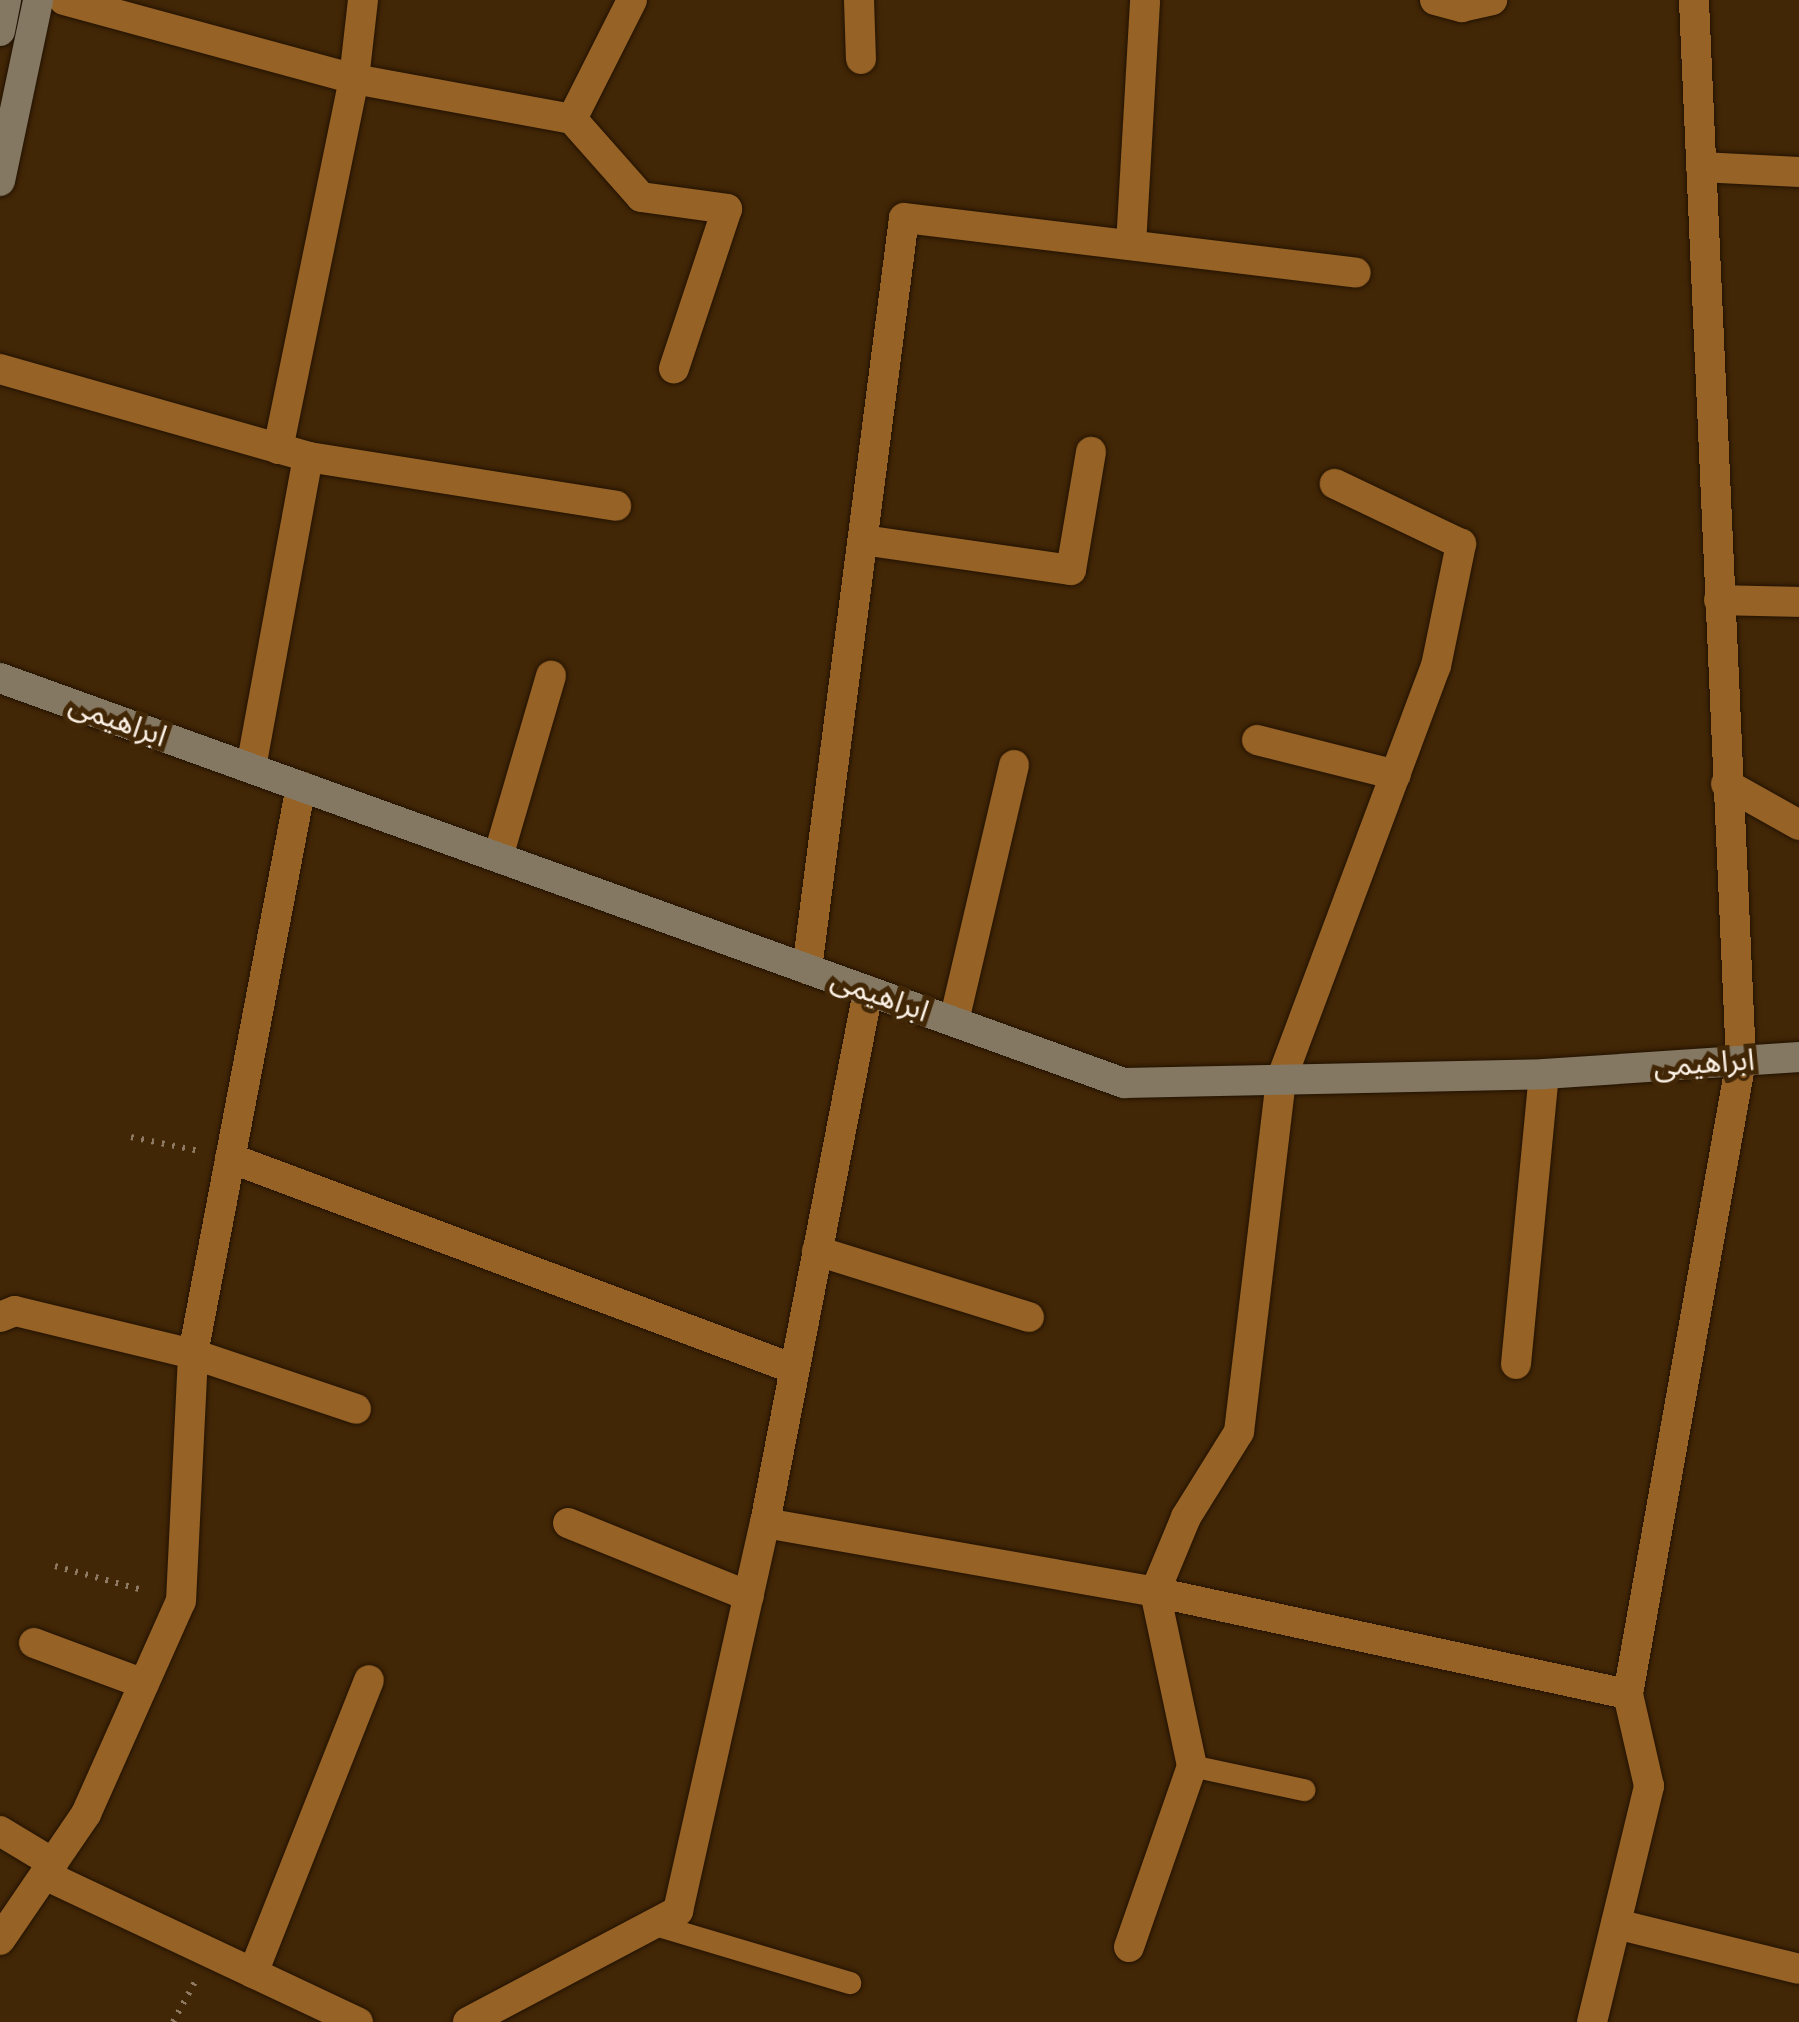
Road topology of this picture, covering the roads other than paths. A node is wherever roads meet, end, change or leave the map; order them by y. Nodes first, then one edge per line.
1 (6, 0) edge
2 (38, 0) edge
3 (64, 0) edge
4 (363, 0) edge
5 (632, 0) edge
6 (859, 0) edge
7 (1145, 0) edge
8 (1694, 0) edge
9 (0, 30) edge
10 (861, 59) dead end
11 (354, 79) junction
12 (572, 119) junction
13 (1701, 167) junction
14 (1799, 172) edge
15 (0, 182) edge
16 (1131, 246) junction
17 (1356, 273) dead end
18 (674, 368) dead end
19 (0, 369) edge
20 (278, 449) junction
21 (1092, 452) dead end
22 (308, 457) junction
23 (1335, 484) dead end
24 (616, 506) dead end
25 (863, 540) junction
26 (1719, 600) junction
27 (1799, 602) edge
28 (551, 676) dead end
29 (0, 678) edge
30 (1257, 740) dead end
31 (1014, 765) dead end
32 (251, 768) junction
33 (1396, 775) junction
34 (1726, 784) junction
35 (301, 786) junction
36 (1799, 825) edge
37 (498, 857) junction
38 (807, 969) junction
39 (868, 990) junction
40 (954, 1022) junction
41 (1799, 1057) edge
42 (1741, 1061) junction
43 (1544, 1074) junction
44 (1281, 1080) junction
45 (230, 1158) junction
46 (817, 1251) junction
47 (1029, 1316) dead end
48 (0, 1318) edge
49 (192, 1354) junction
50 (1516, 1364) dead end
51 (794, 1369) junction
52 (356, 1410) dead end
53 (568, 1523) dead end
54 (765, 1523) junction
55 (1156, 1592) junction
56 (748, 1596) junction
57 (34, 1643) dead end
58 (370, 1680) dead end
59 (144, 1684) junction
60 (1628, 1694) junction
61 (1192, 1766) junction
62 (1304, 1790) dead end
63 (0, 1831) edge
64 (49, 1869) junction
65 (652, 1924) junction
66 (1616, 1924) junction
67 (0, 1940) edge
68 (1130, 1947) dead end
69 (1799, 1969) edge
70 (253, 1973) junction
71 (850, 1982) dead end
72 (358, 2022) edge
73 (468, 2022) edge
74 (1592, 2022) edge

1 - 9 main road
2 - 15 main road
3 - 11 street
4 - 11 street
5 - 12 street
6 - 10 street
7 - 16 street
8 - 13 street
11 - 12 street
11 - 20 street
12 - 18 street
13 - 14 street
13 - 26 street
16 - 17 street
16 - 25 street
19 - 20 street
20 - 22 street
21 - 25 street
22 - 24 street
22 - 32 street
23 - 33 street
25 - 38 street
26 - 27 street
26 - 34 street
28 - 37 street
29 - 32 main road, ابراهیمی
30 - 33 street
31 - 40 street
32 - 35 main road, ابراهیمی
33 - 44 street
34 - 36 street
34 - 42 street
35 - 37 main road, ابراهیمی
35 - 45 street
37 - 38 main road, ابراهیمی
38 - 39 main road, ابراهیمی
39 - 40 main road, ابراهیمی
39 - 46 street
40 - 44 main road, ابراهیمی
41 - 42 main road, ابراهیمی
42 - 43 main road, ابراهیمی
42 - 60 street
43 - 44 main road, ابراهیمی
43 - 50 street
44 - 55 street
45 - 49 street
45 - 51 street
46 - 47 street
46 - 51 street
48 - 49 street
49 - 52 street
49 - 59 street
51 - 54 street
53 - 56 street
54 - 55 street
54 - 56 street
55 - 60 street
55 - 61 street
56 - 65 street
57 - 59 street
58 - 70 street
59 - 64 street
60 - 66 street
61 - 62 lane
61 - 68 street
63 - 64 street
64 - 67 street
64 - 70 street
65 - 71 lane
65 - 73 street
66 - 69 street
66 - 74 street
70 - 72 street

